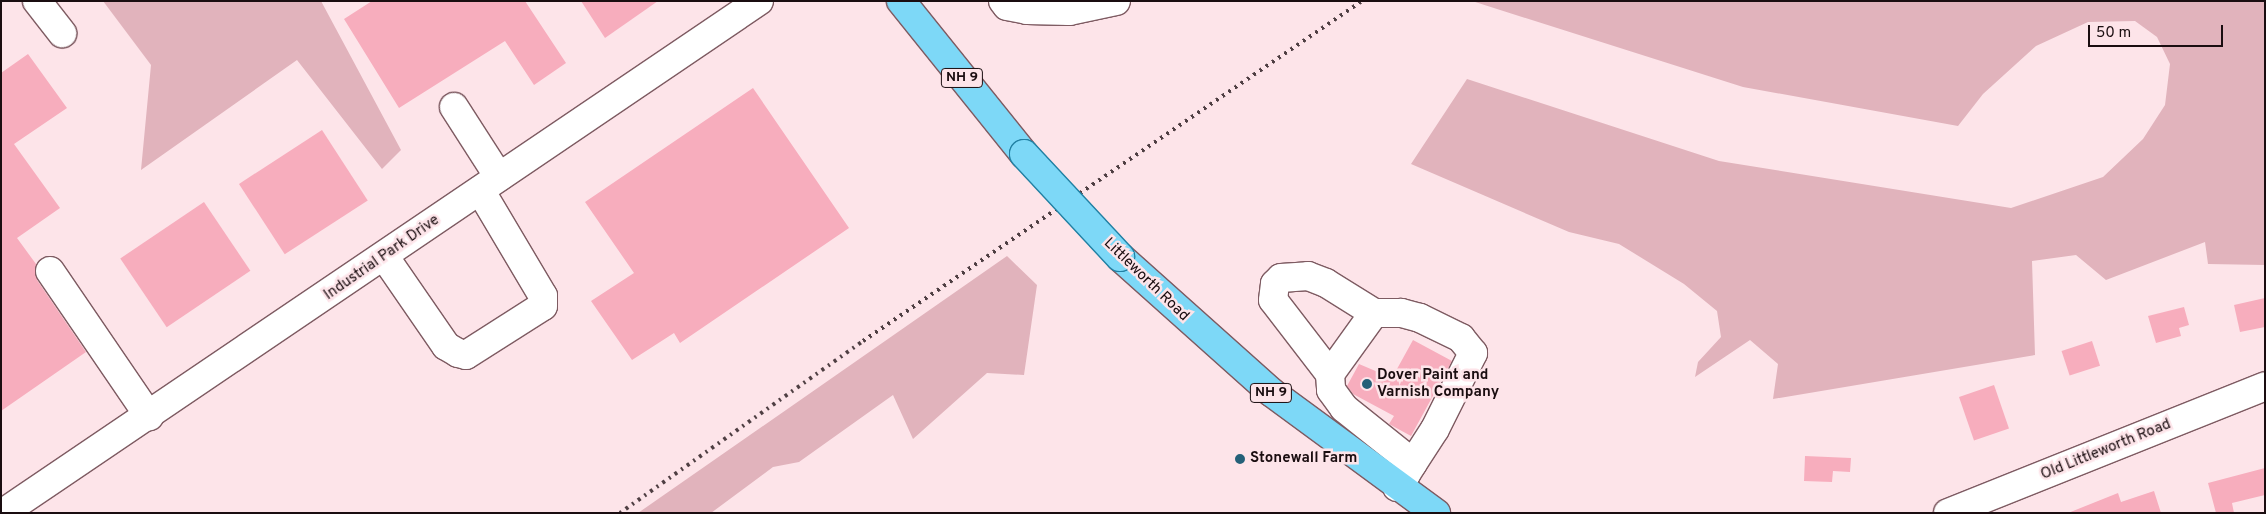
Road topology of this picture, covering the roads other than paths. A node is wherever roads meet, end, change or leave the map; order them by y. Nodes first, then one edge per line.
1 (37, 1) edge
2 (759, 1) edge
3 (901, 1) edge
4 (1003, 1) edge
5 (1116, 1) edge
6 (62, 33) dead end
7 (454, 107) dead end
8 (489, 183) junction
9 (384, 256) junction
10 (50, 271) dead end
11 (1374, 313) junction
12 (1330, 374) junction
13 (2265, 386) edge
14 (149, 416) junction
15 (1413, 463) junction
16 (1397, 487) junction
17 (3, 513) edge
18 (1436, 513) edge
19 (1948, 513) edge

1 - 6 street
2 - 8 street, Industrial Park Drive
3 - 16 main road, Littleworth Road / NH 9, bridge
4 - 5 street
7 - 8 street
8 - 9 street, Industrial Park Drive
8 - 9 street
9 - 14 street, Industrial Park Drive
10 - 14 street
11 - 12 street
11 - 12 street
11 - 15 street
12 - 15 street
13 - 19 street, Old Littleworth Road
14 - 17 street, Industrial Park Drive
15 - 16 street
16 - 18 main road, Littleworth Road / NH 9

